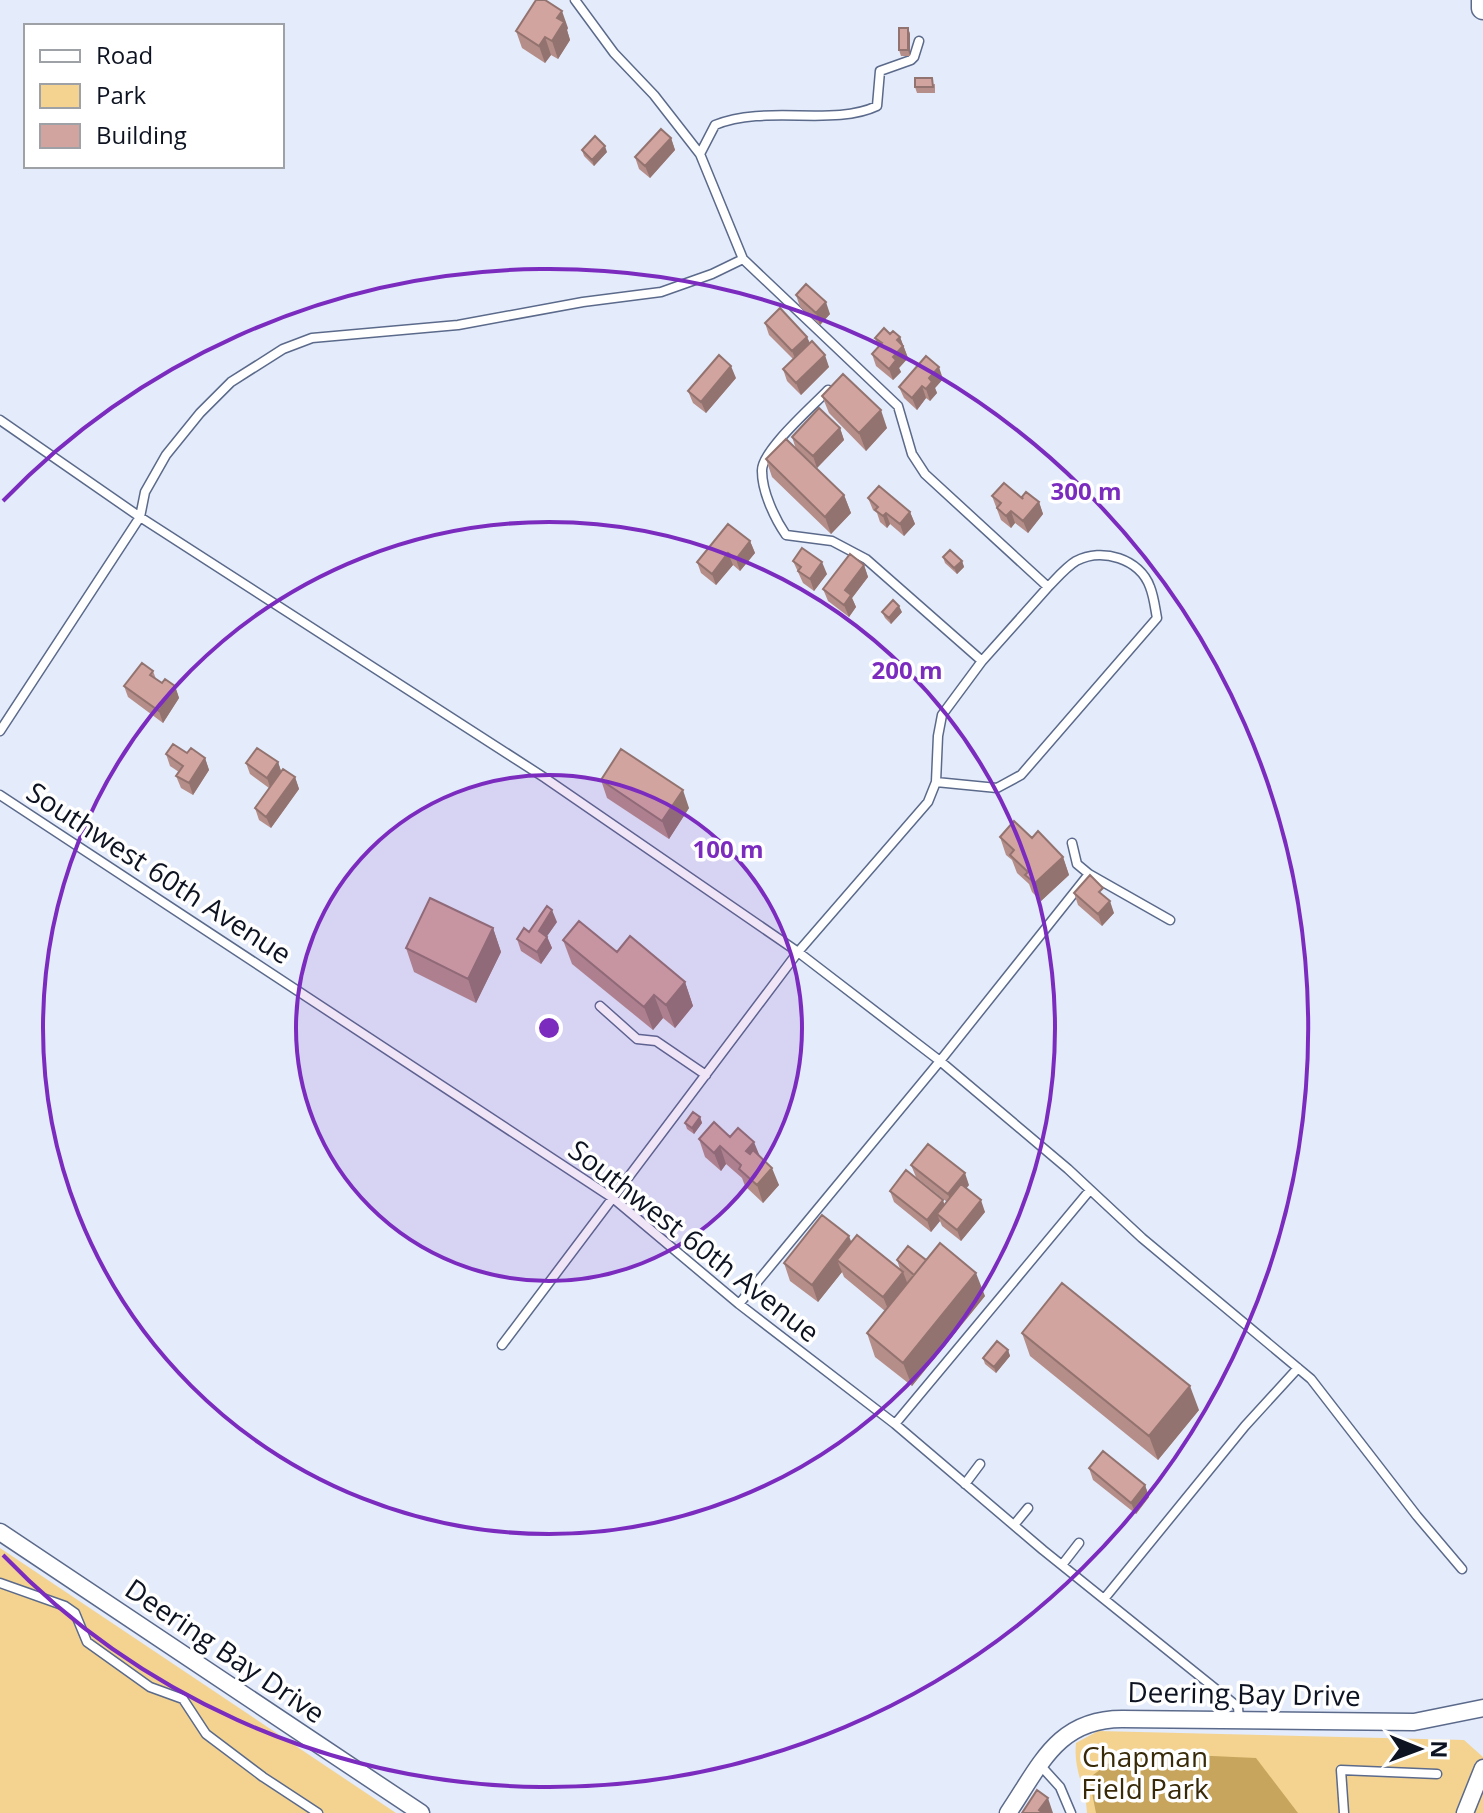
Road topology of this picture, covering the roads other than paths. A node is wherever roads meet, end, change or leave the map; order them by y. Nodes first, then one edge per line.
1 (575, 0) edge
2 (1483, 0) edge
3 (1483, 8) edge
4 (919, 41) dead end
5 (700, 154) junction
6 (743, 259) junction
7 (855, 363) junction
8 (844, 374) edge
9 (833, 385) edge
10 (0, 420) edge
11 (140, 517) junction
12 (1048, 587) junction
13 (982, 661) junction
14 (0, 731) edge
15 (936, 782) junction
16 (0, 795) edge
17 (1072, 843) dead end
18 (1089, 874) junction
19 (1170, 920) dead end
20 (798, 952) junction
21 (600, 1006) dead end
22 (940, 1061) junction
23 (706, 1075) junction
24 (1090, 1190) junction
25 (614, 1199) junction
26 (739, 1304) junction
27 (502, 1345) dead end
28 (1298, 1368) junction
29 (895, 1424) junction
30 (980, 1464) dead end
31 (965, 1484) junction
32 (1028, 1508) dead end
33 (1014, 1525) junction
34 (0, 1532) edge
35 (1079, 1543) dead end
36 (1062, 1565) junction
37 (1462, 1569) dead end
38 (0, 1583) edge
39 (1104, 1599) junction
40 (1483, 1708) edge
41 (1239, 1720) junction
42 (1040, 1764) junction
43 (1483, 1768) edge
44 (1437, 1774) dead end
45 (1029, 1781) junction
46 (318, 1813) edge
47 (421, 1813) edge
48 (1008, 1813) edge
49 (1022, 1813) edge
50 (1071, 1813) edge
51 (1344, 1813) edge
52 (1465, 1813) edge

1 - 5 lane
2 - 3 main road
4 - 5 lane
5 - 6 lane
6 - 7 lane
6 - 11 lane
7 - 8 lane
7 - 12 lane
9 - 13 lane
10 - 11 lane
11 - 14 lane
11 - 20 lane
12 - 13 lane
12 - 15 lane
13 - 15 lane
15 - 20 lane
16 - 25 lane, Southwest 60th Avenue
17 - 18 lane
18 - 19 lane
18 - 22 lane
20 - 22 lane
20 - 23 lane
21 - 23 lane
22 - 24 lane
22 - 26 lane
23 - 25 lane
24 - 28 lane
24 - 29 lane
25 - 26 lane, Southwest 60th Avenue
25 - 27 lane
26 - 29 lane, Southwest 60th Avenue
28 - 37 lane
28 - 39 lane
29 - 31 lane, Southwest 60th Avenue
30 - 31 lane
31 - 33 lane, Southwest 60th Avenue
32 - 33 lane
33 - 36 lane, Southwest 60th Avenue
34 - 47 street, Deering Bay Drive
35 - 36 lane
36 - 39 lane, Southwest 60th Avenue
38 - 46 lane
39 - 41 lane, Southwest 60th Avenue
40 - 41 street, Deering Bay Drive
41 - 42 street, Deering Bay Drive
42 - 45 street, Deering Bay Drive
42 - 50 lane
43 - 52 street
44 - 51 lane
45 - 48 street, Deering Bay Drive
45 - 49 street, Deering Bay Drive

